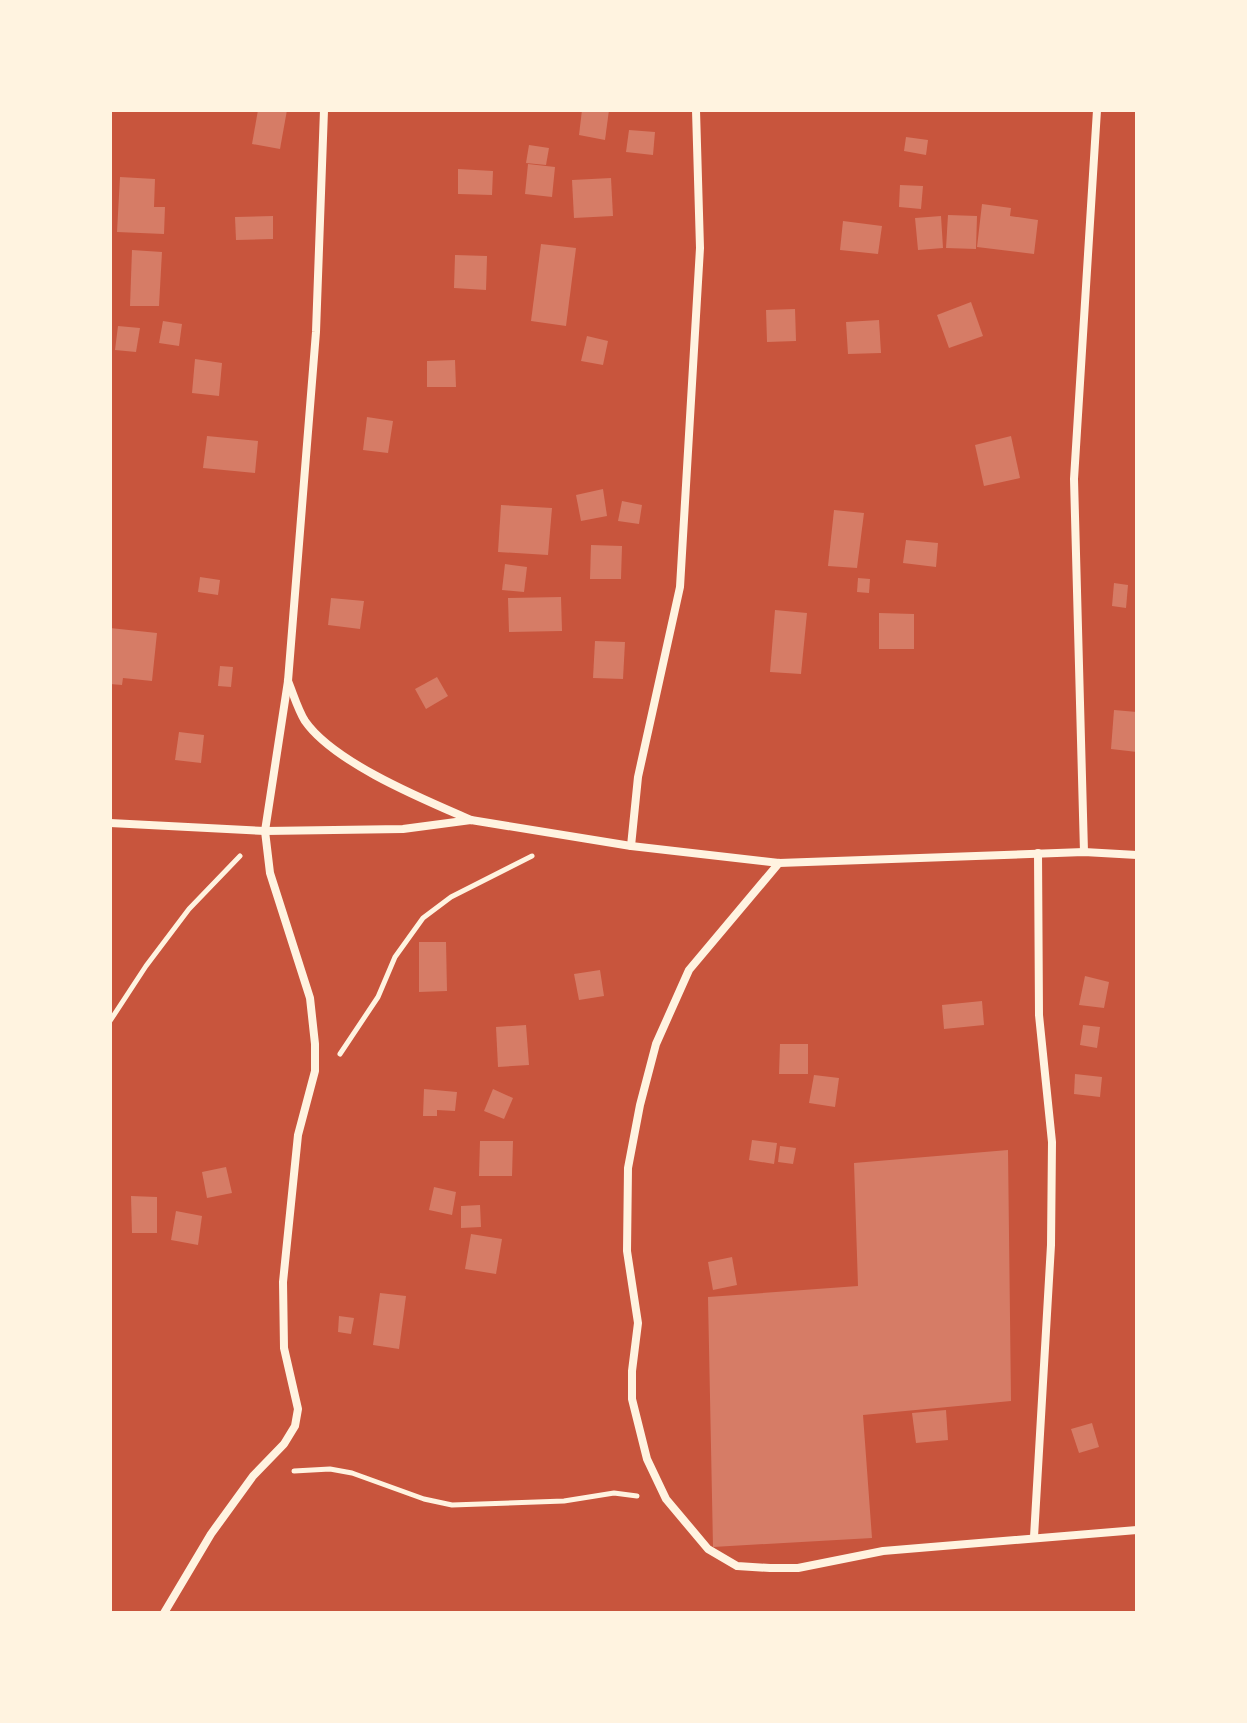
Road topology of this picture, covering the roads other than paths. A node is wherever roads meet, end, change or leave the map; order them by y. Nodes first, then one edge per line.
1 (324, 110) edge
2 (696, 110) edge
3 (1097, 110) edge
4 (288, 681) junction
5 (471, 820) junction
6 (110, 823) edge
7 (265, 831) junction
8 (631, 846) junction
9 (1084, 852) junction
10 (1038, 853) junction
11 (1137, 855) edge
12 (779, 863) junction
13 (1137, 1530) edge
14 (1034, 1537) junction
15 (164, 1613) edge

1 - 4 street
2 - 8 street
3 - 9 street
4 - 5 street
4 - 7 street
5 - 7 street
5 - 8 street
6 - 7 street
7 - 15 street
8 - 12 street
9 - 10 street
9 - 11 street
10 - 12 street
10 - 14 street
12 - 14 street
13 - 14 street

